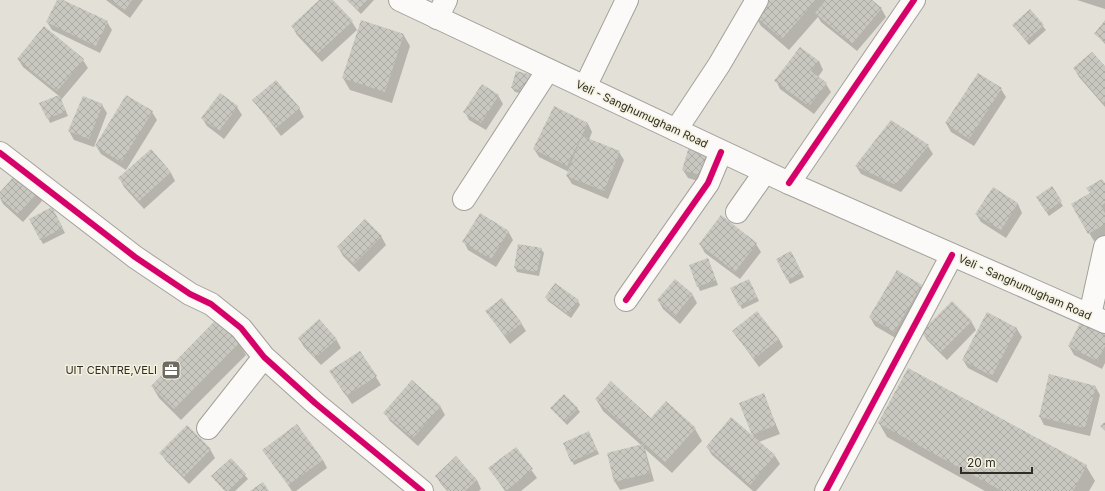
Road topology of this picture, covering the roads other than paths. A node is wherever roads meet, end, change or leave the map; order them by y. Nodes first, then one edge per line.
1 (400, 0) edge
2 (627, 0) edge
3 (757, 0) edge
4 (914, 0) edge
5 (442, 9) edge
6 (548, 70) junction
7 (585, 87) junction
8 (676, 130) junction
9 (722, 152) junction
10 (0, 153) edge
11 (765, 172) junction
12 (789, 183) junction
13 (464, 199) dead end
14 (737, 212) dead end
15 (1105, 247) edge
16 (952, 255) junction
17 (626, 300) dead end
18 (1098, 318) edge
19 (264, 357) junction
20 (208, 428) dead end
21 (422, 491) edge
22 (826, 491) edge

1 - 5 street, Veli - Sanghumugham Road
2 - 7 street
3 - 8 street
4 - 12 street
5 - 6 street, Veli - Sanghumugham Road
6 - 7 street, Veli - Sanghumugham Road
6 - 13 street
7 - 8 street, Veli - Sanghumugham Road
8 - 9 street, Veli - Sanghumugham Road
9 - 11 street, Veli - Sanghumugham Road
9 - 17 street
10 - 19 street
11 - 12 street, Veli - Sanghumugham Road
11 - 14 street
12 - 16 street, Veli - Sanghumugham Road
15 - 18 street
16 - 18 street, Veli - Sanghumugham Road
16 - 22 street
19 - 20 street
19 - 21 street

